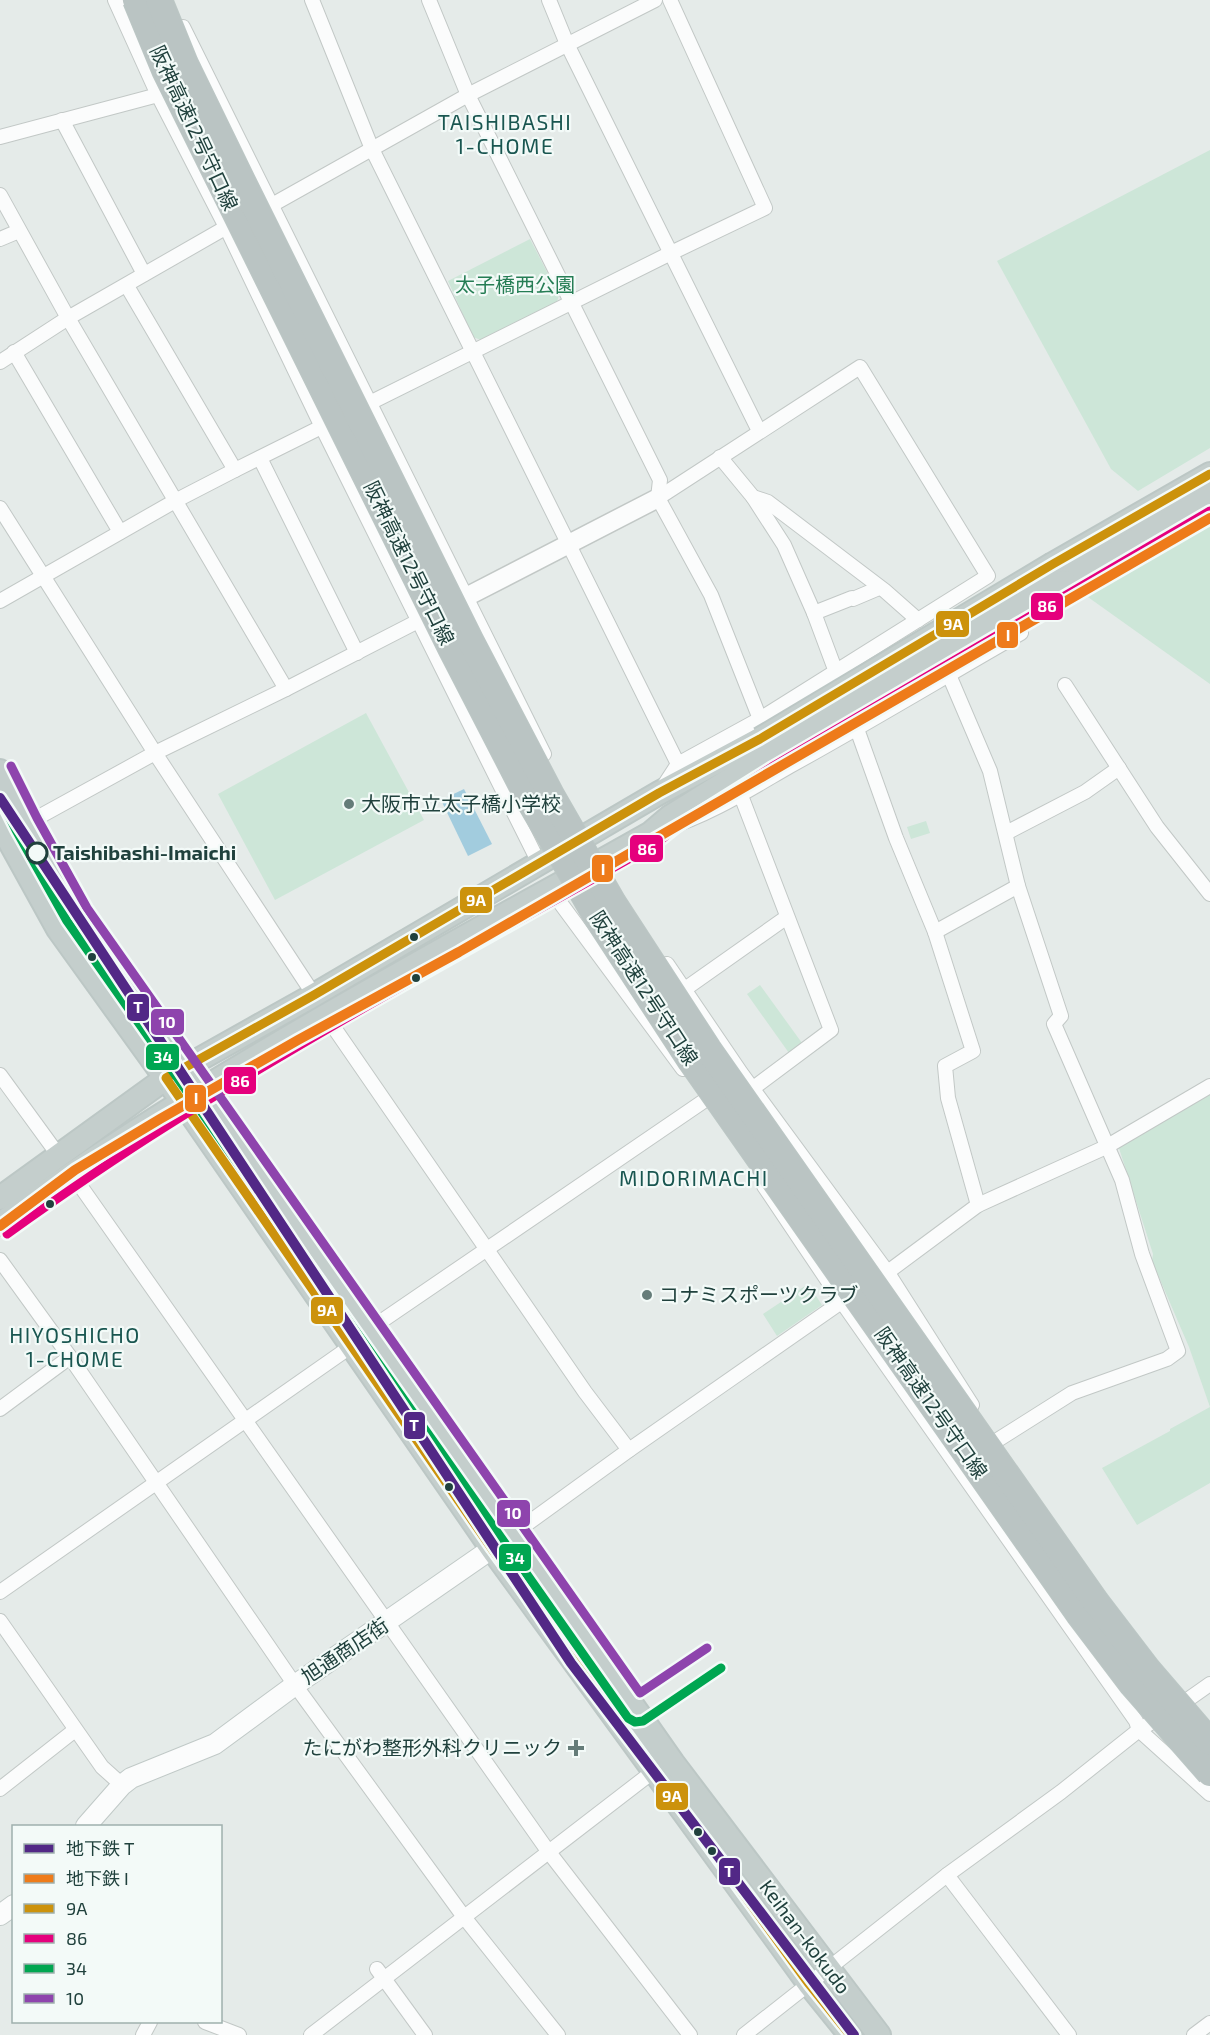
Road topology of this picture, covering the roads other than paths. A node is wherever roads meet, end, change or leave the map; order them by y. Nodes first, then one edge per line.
1 (115, 0) edge
2 (136, 0) edge
3 (159, 0) edge
4 (170, 0) edge
5 (312, 0) edge
6 (429, 0) edge
7 (549, 0) edge
8 (656, 0) edge
9 (670, 0) edge
10 (567, 44) junction
11 (158, 95) junction
12 (468, 95) junction
13 (62, 120) junction
14 (0, 137) edge
15 (372, 149) junction
16 (0, 195) edge
17 (270, 206) junction
18 (226, 227) junction
19 (19, 231) junction
20 (0, 239) edge
21 (671, 253) junction
22 (144, 274) junction
23 (127, 286) junction
24 (573, 302) junction
25 (68, 318) junction
26 (14, 352) junction
27 (475, 352) junction
28 (0, 362) edge
29 (371, 403) junction
30 (322, 428) junction
31 (759, 431) junction
32 (720, 457) junction
33 (260, 458) junction
34 (234, 470) junction
35 (1210, 474) edge
36 (753, 497) junction
37 (1210, 497) edge
38 (658, 498) junction
39 (175, 501) junction
40 (0, 508) edge
41 (120, 532) junction
42 (568, 544) junction
43 (43, 576) junction
44 (879, 588) junction
45 (466, 597) junction
46 (0, 601) edge
47 (814, 613) junction
48 (918, 620) junction
49 (420, 621) junction
50 (1021, 633) dead end
51 (357, 653) junction
52 (836, 672) junction
53 (949, 675) junction
54 (1065, 686) dead end
55 (286, 689) junction
56 (857, 729) junction
57 (762, 738) junction
58 (155, 753) junction
59 (678, 764) junction
60 (1119, 768) junction
61 (0, 771) edge
62 (659, 793) junction
63 (741, 793) junction
64 (26, 824) junction
65 (1, 829) edge
66 (651, 833) junction
67 (1006, 833) junction
68 (586, 836) junction
69 (599, 862) junction
70 (539, 863) junction
71 (1018, 886) junction
72 (550, 889) junction
73 (1210, 894) edge
74 (787, 917) junction
75 (934, 932) junction
76 (685, 989) junction
77 (314, 995) junction
78 (326, 1016) junction
79 (186, 1067) junction
80 (741, 1073) junction
81 (0, 1076) edge
82 (166, 1078) junction
83 (1210, 1086) edge
84 (752, 1089) junction
85 (192, 1095) junction
86 (706, 1101) junction
87 (1106, 1147) junction
88 (65, 1165) junction
89 (0, 1198) edge
90 (978, 1205) junction
91 (0, 1224) edge
92 (487, 1251) junction
93 (0, 1260) edge
94 (888, 1273) junction
95 (842, 1302) junction
96 (370, 1329) junction
97 (353, 1345) junction
98 (69, 1357) junction
99 (0, 1409) edge
100 (246, 1420) junction
101 (996, 1441) junction
102 (629, 1450) junction
103 (156, 1482) junction
104 (513, 1534) junction
105 (484, 1555) junction
106 (0, 1592) edge
107 (0, 1621) edge
108 (388, 1622) junction
109 (1210, 1684) edge
110 (295, 1685) junction
111 (1183, 1703) junction
112 (75, 1730) junction
113 (1139, 1730) junction
114 (1210, 1731) edge
115 (1210, 1742) edge
116 (662, 1765) junction
117 (1210, 1773) edge
118 (122, 1785) junction
119 (0, 1789) edge
120 (1210, 1794) edge
121 (88, 1825) edge
122 (548, 1851) junction
123 (947, 1875) junction
124 (464, 1917) junction
125 (829, 1970) junction
126 (380, 1974) junction
127 (809, 1984) junction
128 (208, 2023) edge
129 (1210, 2023) edge
130 (239, 2035) edge
131 (311, 2035) edge
132 (425, 2035) edge
133 (558, 2035) edge
134 (690, 2035) edge
135 (744, 2035) edge
136 (850, 2035) edge
137 (879, 2035) edge
138 (1069, 2035) edge
139 (1194, 2035) edge

1 - 11 street
2 - 117 highway, 阪神高速12号守口線, bridge
3 - 115 highway, 阪神高速12号守口線, bridge
4 - 17 street
5 - 15 street
6 - 12 street
7 - 10 street
8 - 10 street
9 - 21 street
10 - 12 street
10 - 21 street
11 - 13 street
11 - 18 street
12 - 15 street
12 - 24 street
13 - 14 street
13 - 22 street
15 - 17 street
15 - 27 street
16 - 19 street
17 - 18 street
17 - 29 street
18 - 22 street
18 - 30 street
19 - 20 street
19 - 25 street
21 - 24 street
21 - 31 street
22 - 23 street
23 - 25 street
23 - 34 street
24 - 27 street
24 - 38 street
25 - 26 street
25 - 39 street
26 - 28 street
26 - 41 street
27 - 29 street
27 - 42 street
29 - 30 street
29 - 45 street
30 - 33 street
30 - 49 street
31 - 32 street
31 - 48 street
32 - 36 street
32 - 38 street
33 - 34 street
33 - 51 street
34 - 39 street
35 - 57 highway, bridge
36 - 44 street
36 - 47 street
37 - 57 highway, bridge
38 - 42 street
38 - 57 street
39 - 41 street
39 - 55 street
40 - 43 street
41 - 43 street
42 - 45 street
42 - 59 street
43 - 46 street
43 - 58 street
44 - 47 street
44 - 48 street
45 - 49 street
45 - 68 street
47 - 52 street
48 - 52 street
49 - 51 street
49 - 70 street
50 - 53 street
51 - 55 street
52 - 57 street
53 - 56 street
53 - 67 street
54 - 60 street
55 - 58 street
56 - 63 street
56 - 75 street
57 - 59 street
57 - 62 highway
57 - 66 highway
58 - 64 street
58 - 77 street
59 - 62 street
60 - 67 street
60 - 73 street
61 - 64 highway, Keihan-kokudo
62 - 68 highway
63 - 66 street
63 - 74 street
64 - 65 street
64 - 79 highway, Keihan-kokudo
65 - 82 highway, Keihan-kokudo
66 - 69 highway
67 - 71 street
68 - 70 highway
69 - 72 highway
69 - 76 street
70 - 77 highway
71 - 75 street
71 - 87 street
72 - 78 highway
72 - 86 street
74 - 76 street
74 - 84 street
75 - 90 street
76 - 80 street
77 - 79 highway
78 - 85 highway
78 - 92 street
79 - 82 highway
79 - 85 highway, Keihan-kokudo
80 - 84 street
80 - 86 street
81 - 88 street
82 - 85 highway, Keihan-kokudo
82 - 88 highway
83 - 87 street
84 - 94 street
85 - 88 highway
85 - 96 highway, Keihan-kokudo
85 - 97 highway, Keihan-kokudo
86 - 92 street
86 - 95 street
87 - 90 street
87 - 101 street
88 - 89 highway
88 - 91 highway
88 - 100 street
90 - 94 street
92 - 96 street
92 - 102 street
93 - 98 street
94 - 95 street
94 - 101 street
95 - 102 street
95 - 113 street
96 - 104 highway, Keihan-kokudo
97 - 100 street
97 - 105 highway, Keihan-kokudo
98 - 99 street
98 - 103 street
100 - 103 street
100 - 108 street
101 - 111 street
102 - 104 street
103 - 106 street
103 - 110 street
104 - 105 main road, 旭通商店街
104 - 116 highway, Keihan-kokudo
105 - 108 main road, 旭通商店街
105 - 116 highway, Keihan-kokudo
107 - 112 street
108 - 110 main road, 旭通商店街
108 - 122 street
109 - 111 street
110 - 118 main road, 旭通商店街
110 - 124 street
111 - 113 street
111 - 114 street
112 - 118 street
112 - 119 street
113 - 120 street
113 - 123 street
116 - 122 street
116 - 125 highway, Keihan-kokudo
116 - 127 highway, Keihan-kokudo
118 - 121 main road
122 - 124 street
122 - 134 street
123 - 125 street
123 - 138 street
124 - 126 street
124 - 133 street
125 - 127 street
125 - 137 highway, Keihan-kokudo
126 - 131 street
126 - 132 street
127 - 135 street
127 - 136 highway, Keihan-kokudo
128 - 130 street
129 - 139 street

